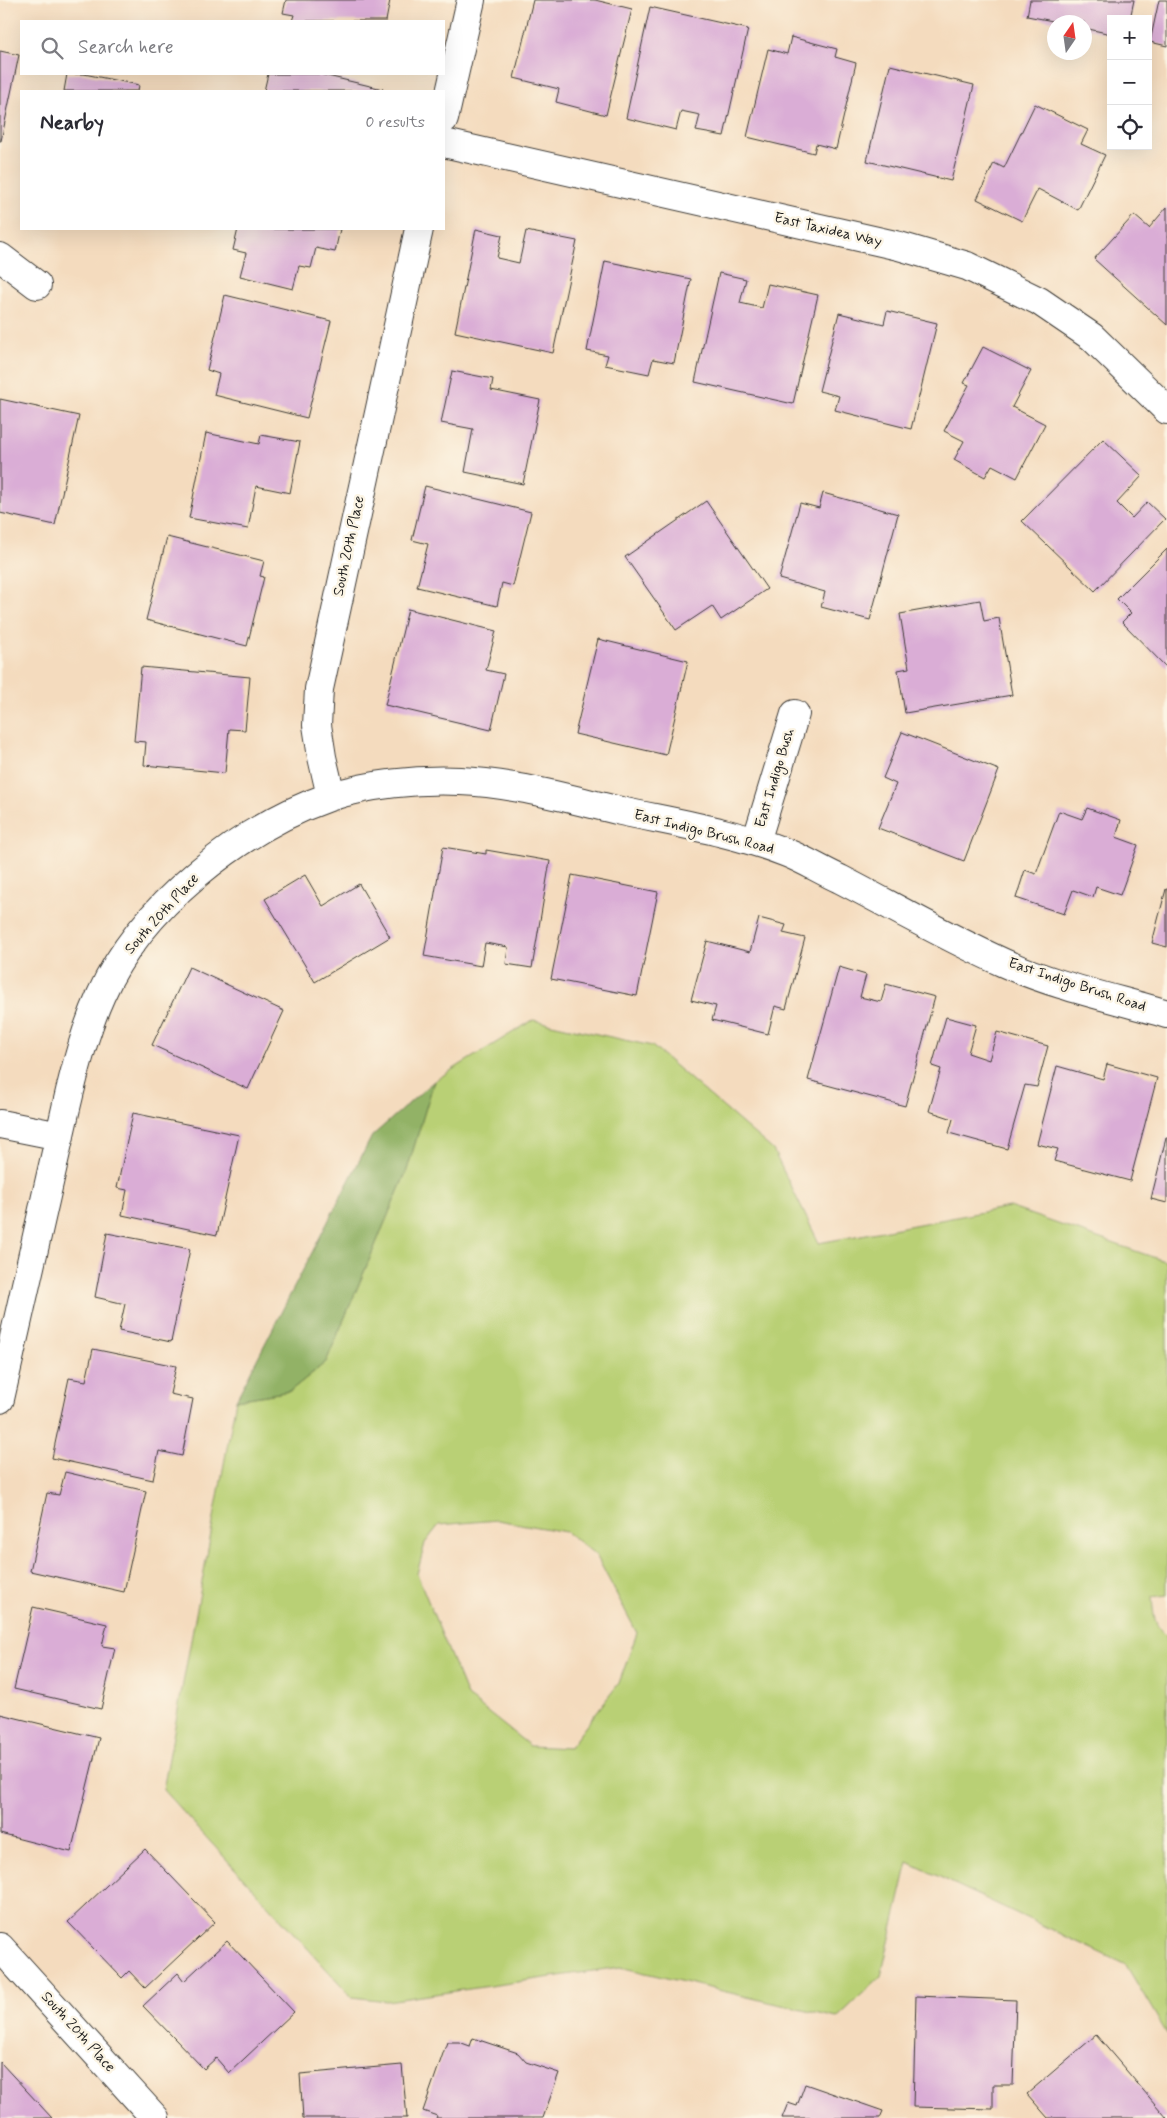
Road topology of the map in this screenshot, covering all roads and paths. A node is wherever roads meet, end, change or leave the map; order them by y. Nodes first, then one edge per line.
1 (471, 0) edge
2 (445, 115) edge
3 (445, 144) edge
4 (419, 230) edge
5 (0, 257) edge
6 (38, 285) dead end
7 (1167, 410) edge
8 (795, 714) dead end
9 (332, 796) junction
10 (756, 842) junction
11 (1167, 1014) edge
12 (0, 1124) edge
13 (60, 1136) junction
14 (0, 1399) edge
15 (0, 1947) edge
16 (151, 2117) edge

1 - 2 street
3 - 7 street, East Taxidea Way
4 - 9 street, South 20th Place
5 - 6 street
8 - 10 street, East Indigo Bush
9 - 10 street, East Indigo Brush Road
9 - 13 street, South 20th Place
10 - 11 street, East Indigo Brush Road
12 - 13 street
13 - 14 street, South 20th Place
15 - 16 street, South 20th Place

